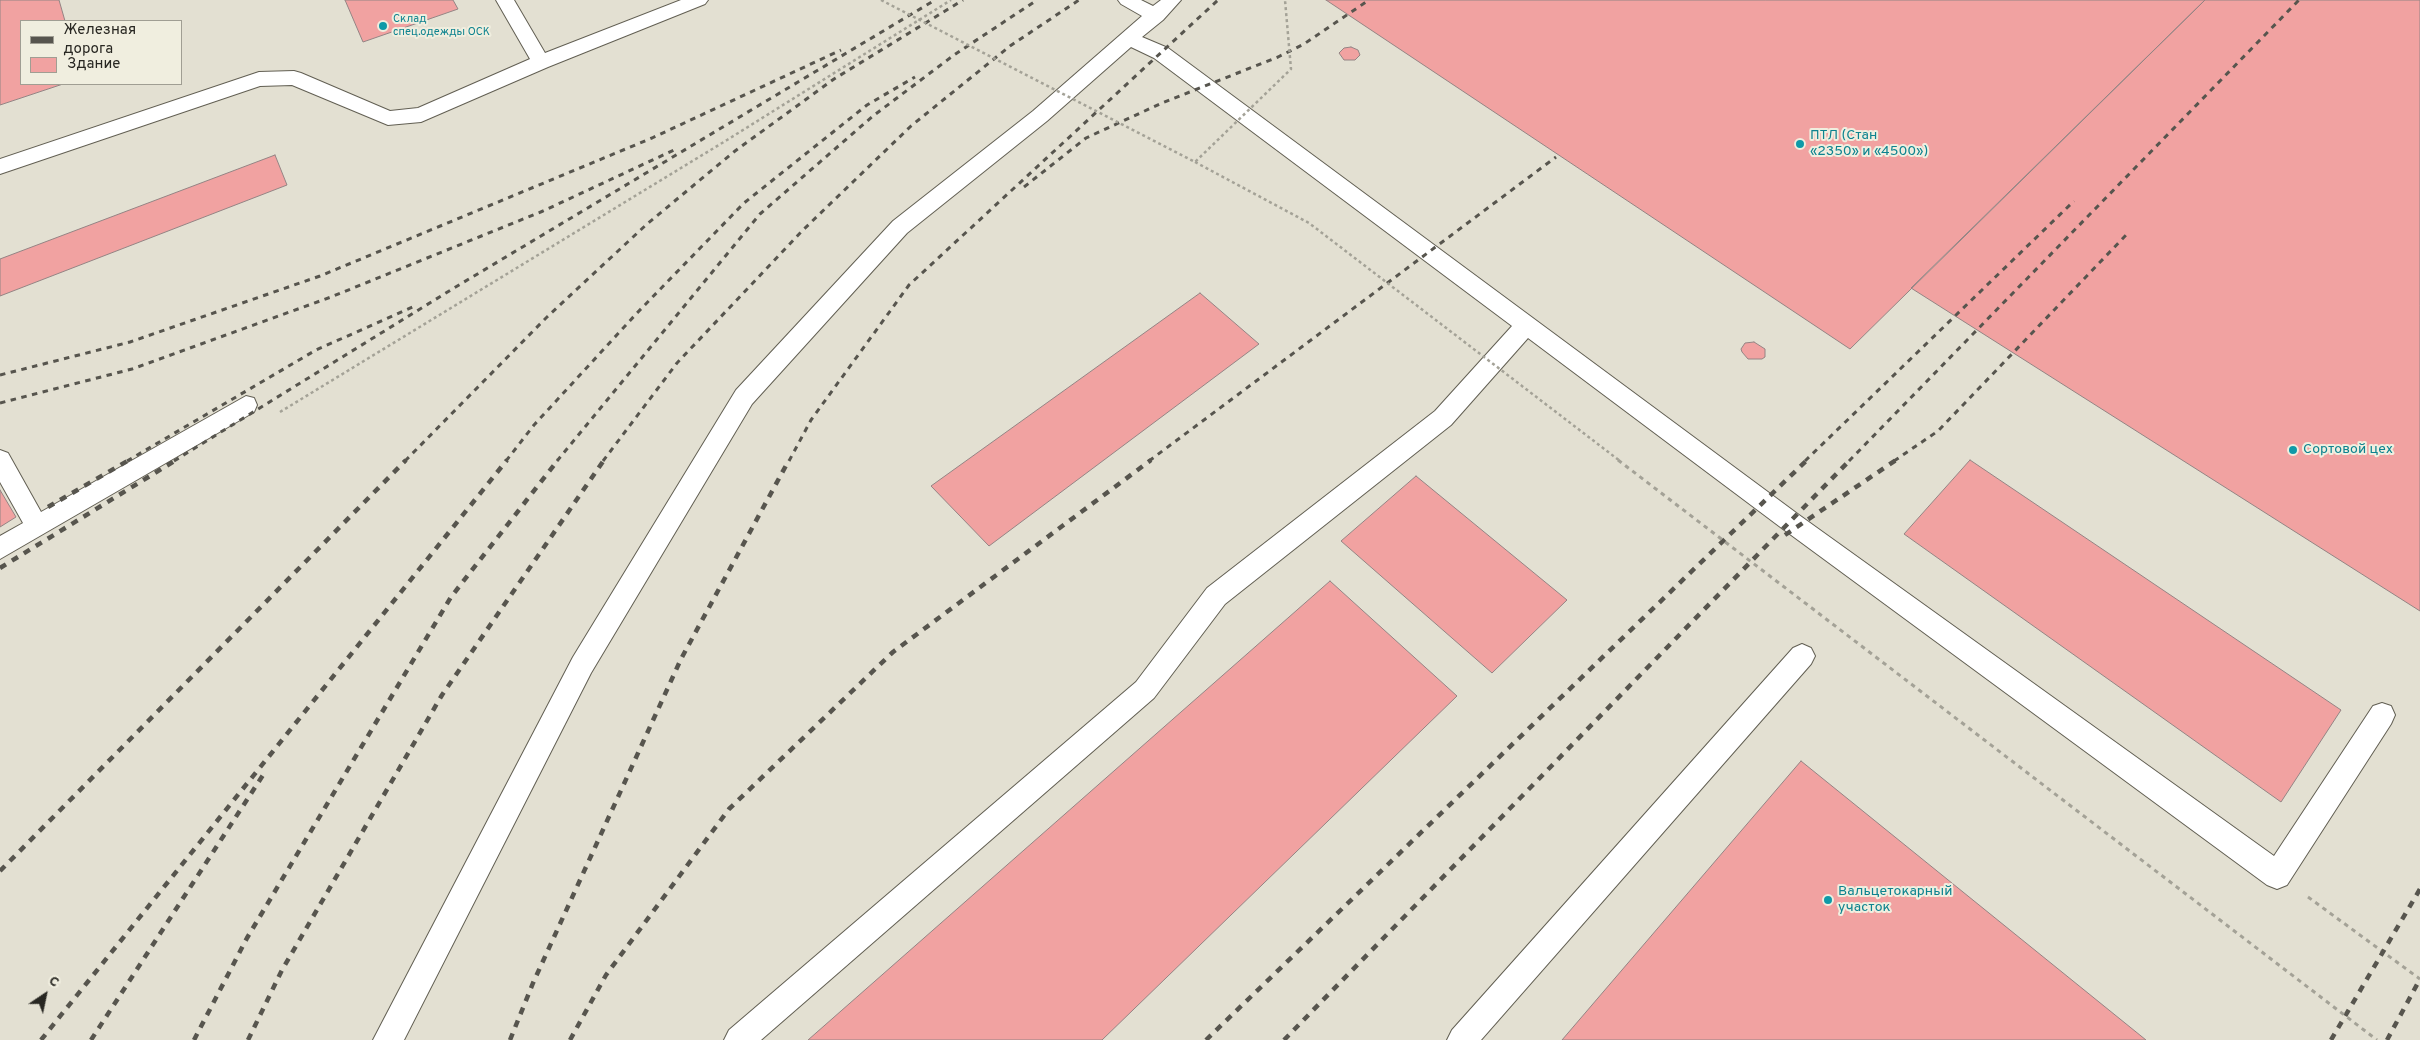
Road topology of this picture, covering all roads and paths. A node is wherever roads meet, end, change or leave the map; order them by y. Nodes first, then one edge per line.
1 (505, 0) edge
2 (699, 0) edge
3 (881, 0) edge
4 (951, 0) edge
5 (1127, 0) edge
6 (1285, 0) edge
7 (1164, 8) edge
8 (1130, 39) junction
9 (540, 62) junction
10 (1195, 162) junction
11 (0, 167) edge
12 (1528, 325) junction
13 (246, 404) joint
14 (0, 460) edge
15 (37, 526) junction
16 (0, 548) edge
17 (1802, 656) dead end
18 (2382, 715) dead end
19 (2277, 874) junction
20 (2420, 980) edge
21 (388, 1040) edge
22 (739, 1040) edge
23 (1462, 1040) edge
24 (2377, 1040) edge

1 - 9 lane
2 - 9 lane
3 - 10 path, bridge
4 - 13 path
5 - 7 lane
6 - 10 path, bridge
7 - 8 lane
8 - 12 lane
8 - 21 lane
9 - 11 lane
10 - 24 path, bridge
12 - 19 lane
12 - 22 lane
13 - 15 lane
14 - 15 lane
15 - 16 lane
17 - 23 lane
18 - 19 lane
19 - 20 path

